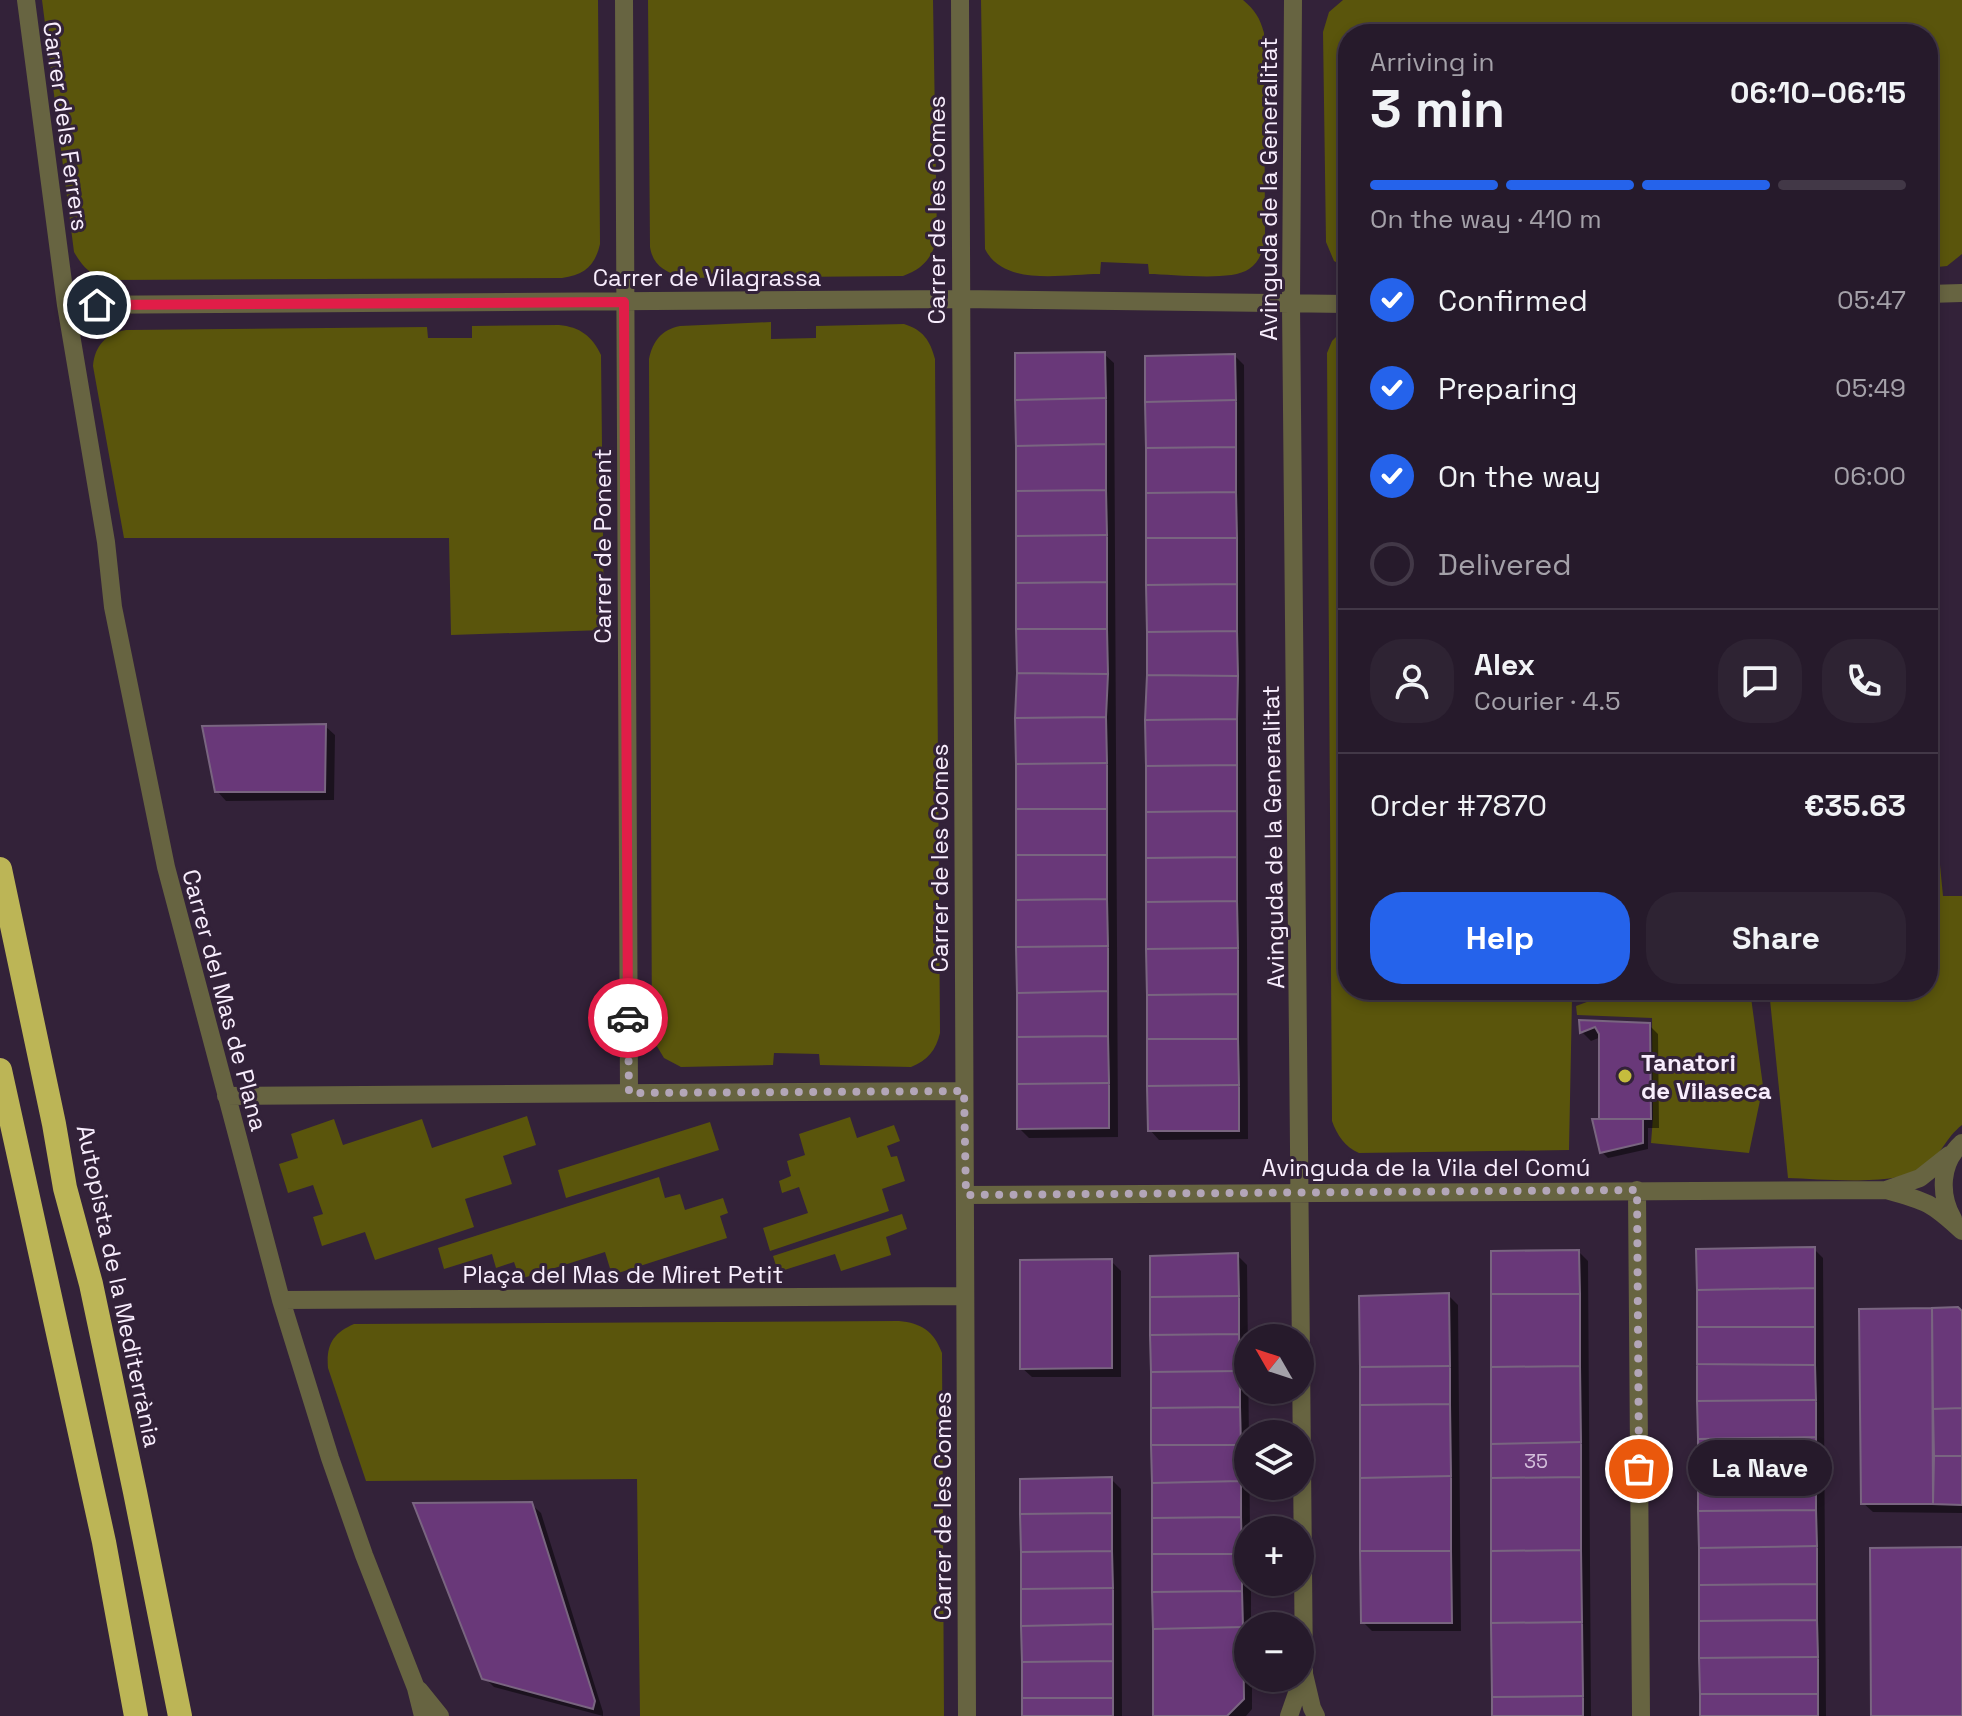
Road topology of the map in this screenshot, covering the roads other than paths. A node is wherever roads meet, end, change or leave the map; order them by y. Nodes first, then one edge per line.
1 (26, 0) edge
2 (624, 0) edge
3 (960, 0) edge
4 (1293, 0) edge
5 (1962, 293) edge
6 (1938, 294) edge
7 (960, 299) junction
8 (624, 302) junction
9 (1291, 304) junction
10 (1338, 304) edge
11 (66, 305) junction
12 (0, 869) edge
13 (0, 1070) edge
14 (964, 1091) junction
15 (629, 1093) junction
16 (226, 1096) junction
17 (1959, 1146) edge
18 (1637, 1190) junction
19 (1886, 1190) junction
20 (1301, 1192) junction
21 (966, 1195) junction
22 (1962, 1231) edge
23 (965, 1296) junction
24 (281, 1300) junction
25 (1304, 1612) edge
26 (416, 1688) junction
27 (1298, 1692) edge
28 (1309, 1692) edge
29 (136, 1716) edge
30 (180, 1716) edge
31 (423, 1716) edge
32 (440, 1716) edge
33 (967, 1716) edge
34 (1289, 1716) edge
35 (1316, 1716) edge
36 (1641, 1716) edge

1 - 11 street, Carrer dels Ferrers
2 - 8 street, Carrer de Ponent
3 - 7 street, Carrer de les Comes
4 - 9 street, Avinguda de la Generalitat
5 - 6 street
7 - 8 street, Carrer de Vilagrassa
7 - 9 street, Carrer de Vilagrassa
7 - 14 street, Carrer de les Comes
8 - 11 street, Carrer de Vilagrassa
8 - 15 street, Carrer de Ponent
9 - 10 street, Carrer de Vilagrassa
9 - 20 street, Avinguda de la Generalitat
11 - 16 street, Carrer del Mas de Plana
12 - 30 highway, Autopista de la Mediterrània
13 - 29 highway
14 - 15 street
14 - 21 street, Carrer de les Comes
15 - 16 street
16 - 24 street, Carrer del Mas de Plana
17 - 19 street, Avinguda de la Vila del Comú
17 - 22 street
18 - 19 street, Avinguda de la Vila del Comú
18 - 20 street, Avinguda de la Vila del Comú
18 - 36 street
19 - 22 street, Avinguda de la Vila del Comú
20 - 21 street, Avinguda de la Vila del Comú
20 - 25 street, Avinguda de la Generalitat
21 - 23 street, Carrer de les Comes
23 - 24 street, Plaça del Mas de Miret Petit
23 - 33 street, Carrer de les Comes
24 - 26 street, Carrer del Mas de Plana
26 - 31 street, Carrer del Mas de Plana
26 - 32 street, Carrer del Mas de Plana
27 - 34 street, Avinguda de la Generalitat
28 - 35 street, Avinguda de la Generalitat

